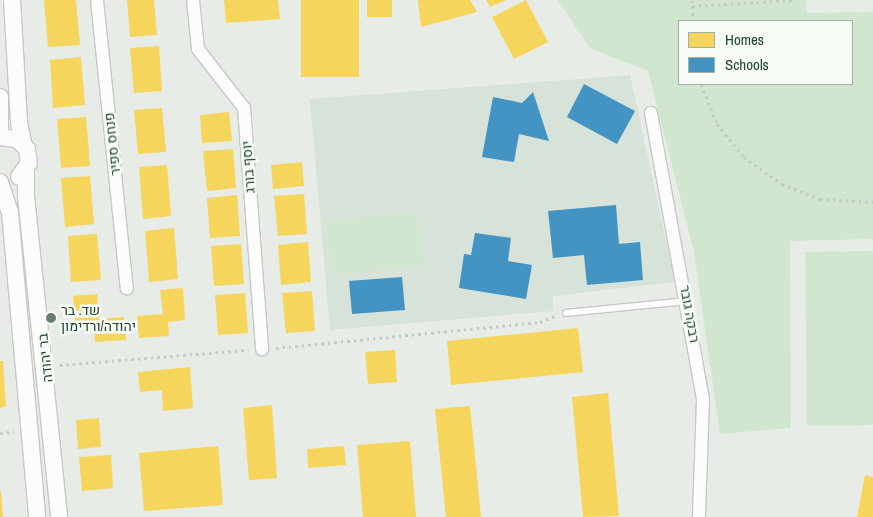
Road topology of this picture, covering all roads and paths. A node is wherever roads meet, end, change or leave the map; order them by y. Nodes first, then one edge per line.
1 (12, 0) edge
2 (97, 0) edge
3 (194, 0) edge
4 (692, 0) edge
5 (794, 0) edge
6 (692, 6) junction
7 (693, 20) edge
8 (701, 85) edge
9 (0, 97) edge
10 (651, 113) dead end
11 (0, 129) edge
12 (0, 137) edge
13 (23, 143) junction
14 (26, 170) junction
15 (0, 181) edge
16 (873, 202) edge
17 (127, 288) dead end
18 (688, 301) junction
19 (566, 313) joint
20 (262, 349) junction
21 (46, 366) junction
22 (37, 517) edge
23 (59, 517) edge
24 (699, 517) edge

1 - 13 street
2 - 17 street, פנחס ספיר
3 - 20 street, יוסף בורג
4 - 6 path
5 - 6 path
6 - 7 path
8 - 16 path
9 - 11 street
10 - 18 street, רבקה גובר
12 - 13 street
13 - 14 street, בר יהודה
14 - 15 street
14 - 21 street, בר יהודה
15 - 22 street, בר יהודה
18 - 19 lane
18 - 24 street, רבקה גובר
19 - 20 path
20 - 21 path
21 - 23 street, בר יהודה

